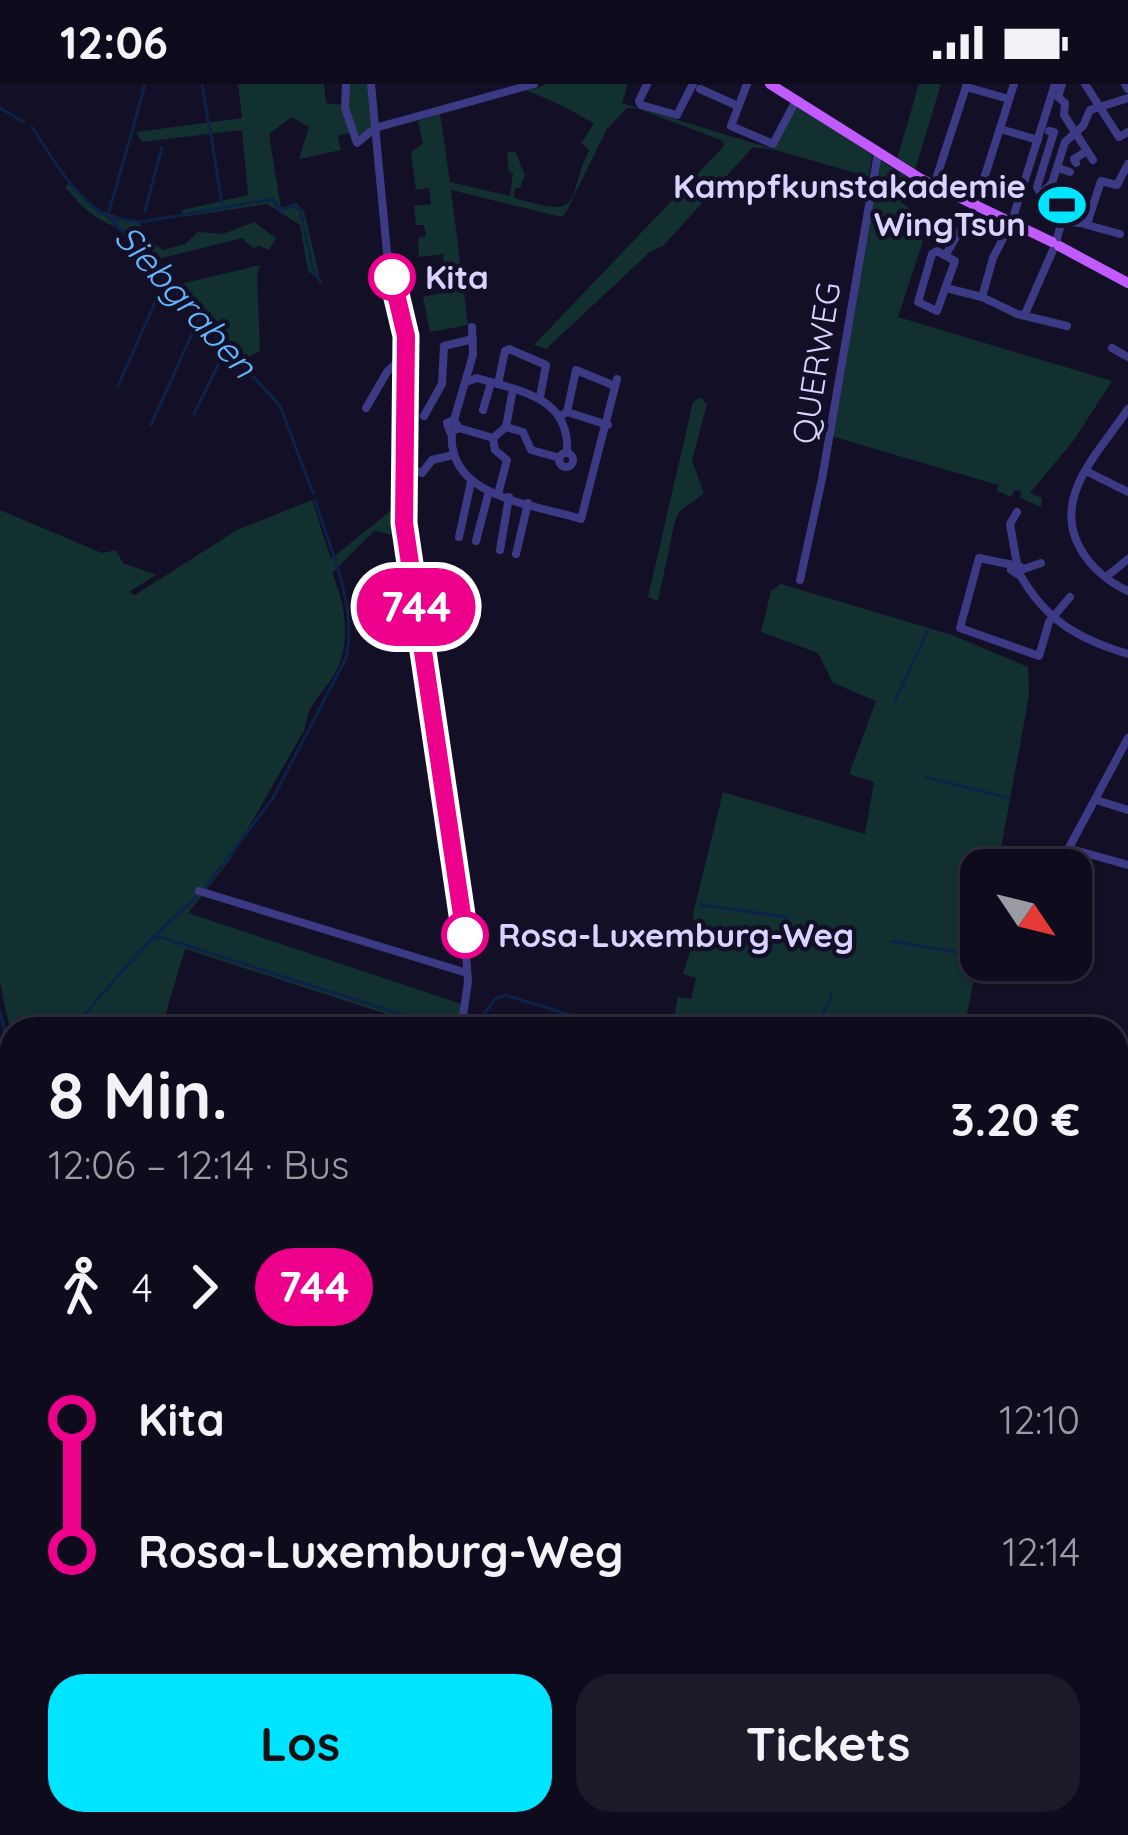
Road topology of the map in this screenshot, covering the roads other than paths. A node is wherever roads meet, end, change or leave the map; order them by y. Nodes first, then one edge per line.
1 (346, 84) edge
2 (371, 84) edge
3 (534, 84) edge
4 (647, 84) edge
5 (747, 84) edge
6 (770, 84) edge
7 (1014, 84) edge
8 (1058, 84) edge
9 (1084, 84) edge
10 (966, 85) edge
11 (697, 87) edge
12 (1127, 90) edge
13 (1009, 99) junction
14 (738, 106) junction
15 (793, 106) dead end
16 (1099, 107) junction
17 (375, 128) junction
18 (1000, 129) junction
19 (1049, 131) dead end
20 (1128, 132) edge
21 (1076, 133) junction
22 (1038, 140) junction
23 (1050, 145) junction
24 (1063, 149) junction
25 (878, 153) junction
26 (1043, 168) junction
27 (1057, 170) junction
28 (1126, 175) edge
29 (934, 186) junction
30 (1042, 194) junction
31 (975, 207) junction
32 (1062, 221) junction
33 (1087, 224) junction
34 (1011, 225) junction
35 (1120, 234) dead end
36 (1055, 246) junction
37 (946, 254) junction
38 (1128, 283) edge
39 (946, 288) junction
40 (982, 297) junction
41 (1025, 314) junction
42 (1067, 326) dead end
43 (472, 327) dead end
44 (473, 339) junction
45 (1112, 348) dead end
46 (406, 354) junction
47 (1128, 357) edge
48 (470, 376) junction
49 (495, 383) junction
50 (513, 389) junction
51 (540, 397) junction
52 (366, 408) dead end
53 (1128, 409) edge
54 (483, 410) dead end
55 (414, 413) junction
56 (564, 414) junction
57 (1124, 423) edge
58 (453, 425) junction
59 (608, 425) junction
60 (506, 427) junction
61 (493, 438) junction
62 (453, 454) junction
63 (567, 458) junction
64 (595, 469) junction
65 (1086, 471) junction
66 (471, 482) junction
67 (1126, 488) edge
68 (499, 494) junction
69 (528, 503) junction
70 (1017, 512) dead end
71 (459, 537) dead end
72 (476, 541) dead end
73 (500, 550) dead end
74 (516, 554) dead end
75 (1128, 559) edge
76 (1041, 563) dead end
77 (1017, 568) junction
78 (1106, 577) junction
79 (800, 580) dead end
80 (1128, 591) edge
81 (1070, 597) dead end
82 (1051, 619) junction
83 (1128, 654) edge
84 (1128, 738) edge
85 (1117, 758) junction
86 (1128, 762) edge
87 (1096, 800) junction
88 (1128, 810) edge
89 (1070, 849) edge
90 (1092, 855) edge
91 (1128, 865) edge
92 (199, 891) dead end
93 (468, 973) junction
94 (462, 1017) edge

1 - 17 street
2 - 17 street
3 - 17 street
4 - 11 street
5 - 14 street
6 - 25 main road
7 - 13 street
8 - 21 street
8 - 22 street
9 - 16 street
10 - 13 street
10 - 29 street
11 - 14 street
12 - 16 street
13 - 18 street
14 - 15 street
16 - 20 street
16 - 21 street
17 - 46 street
18 - 22 street
18 - 31 street
19 - 23 street
21 - 24 street
21 - 27 street
22 - 34 street
23 - 24 street
23 - 26 street
24 - 27 street
25 - 29 main road
25 - 79 street, QUERWEG
26 - 27 street
26 - 30 street
27 - 30 street
28 - 33 street
29 - 31 main road
30 - 32 street
31 - 34 main road
31 - 37 street
32 - 33 street
32 - 36 street
33 - 35 street
34 - 36 main road
34 - 40 street
36 - 38 main road
36 - 41 street
37 - 39 street
37 - 39 street
39 - 40 street
40 - 41 street
41 - 42 street
43 - 44 street
44 - 48 street
44 - 55 street
45 - 47 street
46 - 52 street
46 - 55 street
48 - 49 street
48 - 58 street
49 - 50 street
49 - 51 street
49 - 54 street
50 - 51 street
50 - 60 street
51 - 56 street
53 - 57 street
55 - 58 street
55 - 62 street
55 - 93 street
56 - 59 street
56 - 59 street
56 - 63 street
57 - 65 street
58 - 61 street
58 - 62 street
59 - 64 street
60 - 61 street
60 - 63 street
61 - 68 street
62 - 66 street
63 - 64 street
64 - 69 street
65 - 67 street
65 - 78 street
66 - 68 street
66 - 71 street
68 - 69 street
68 - 72 street
68 - 73 street
69 - 74 street
70 - 77 street
75 - 78 street
76 - 77 street
77 - 82 street
77 - 82 street
78 - 80 street
81 - 82 street
82 - 83 street
84 - 85 street
85 - 86 street
85 - 87 street
87 - 88 street
87 - 89 street
90 - 91 street
92 - 93 street
93 - 94 street

